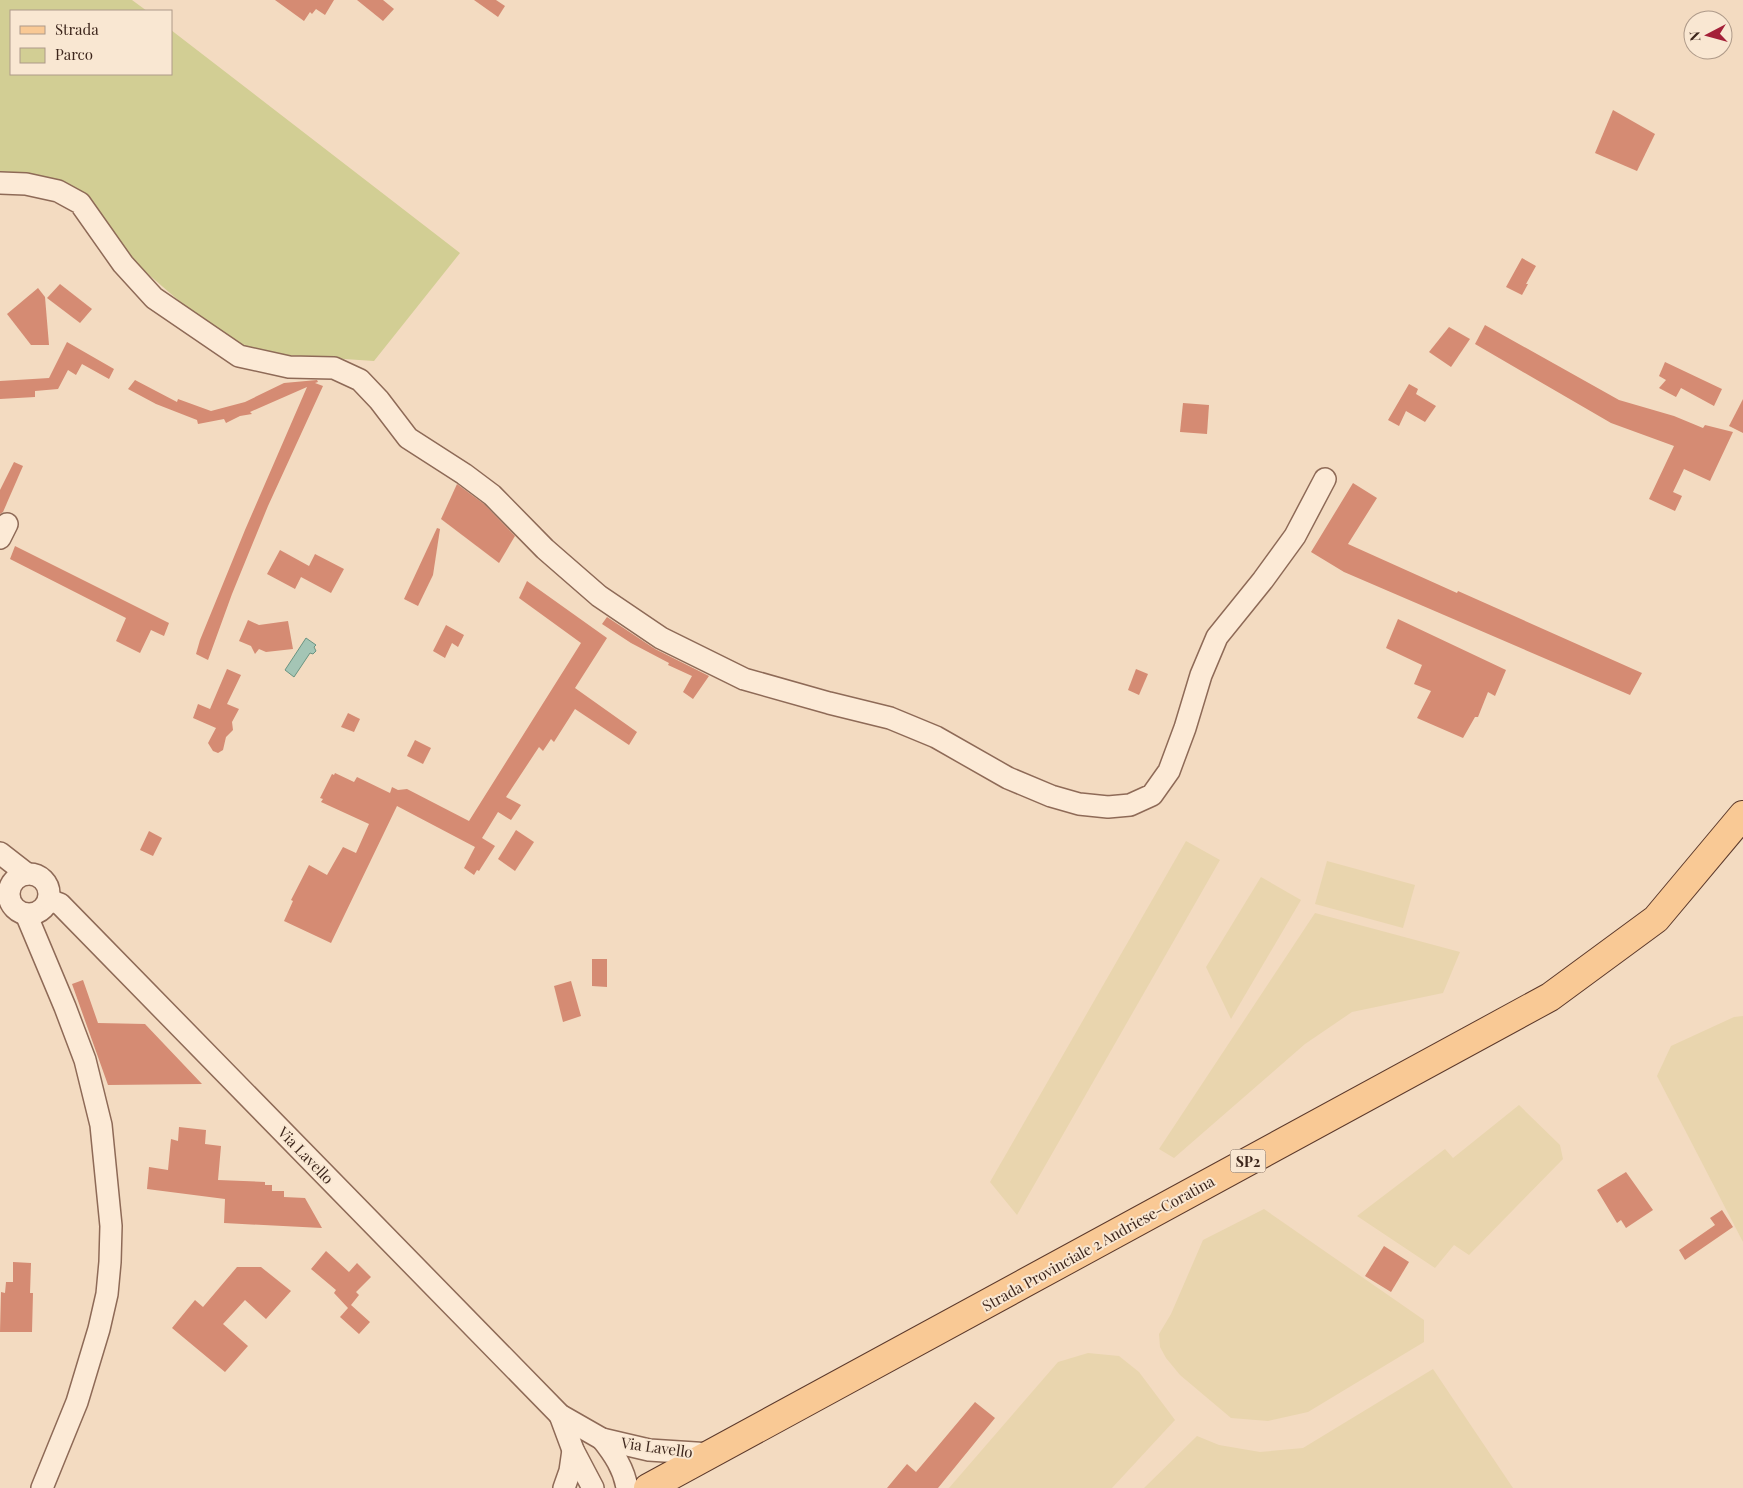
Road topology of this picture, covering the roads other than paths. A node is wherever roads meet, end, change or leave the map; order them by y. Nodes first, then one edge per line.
1 (0, 183) edge
2 (1324, 480) dead end
3 (1743, 815) edge
4 (0, 852) edge
5 (0, 864) edge
6 (26, 874) junction
7 (10, 887) junction
8 (49, 900) junction
9 (26, 914) junction
10 (560, 1415) junction
11 (602, 1439) junction
12 (573, 1450) junction
13 (711, 1454) junction
14 (42, 1488) edge
15 (564, 1488) edge
16 (593, 1488) edge
17 (628, 1488) edge
18 (648, 1488) edge

1 - 2 street
3 - 13 main road, Strada Provinciale 2 Andriese-Coratina / SP2
4 - 6 street
5 - 7 street
6 - 7 street
6 - 8 street
7 - 9 street
8 - 9 street
8 - 10 street, Via Lavello
9 - 14 street
10 - 11 street, Via Lavello
10 - 12 street, Via Lavello
11 - 13 street, Via Lavello
11 - 17 street, Via Lavello
12 - 15 street
12 - 16 street, Via Lavello
13 - 18 main road, Strada Provinciale 2 Andriese-Coratina / SP2

